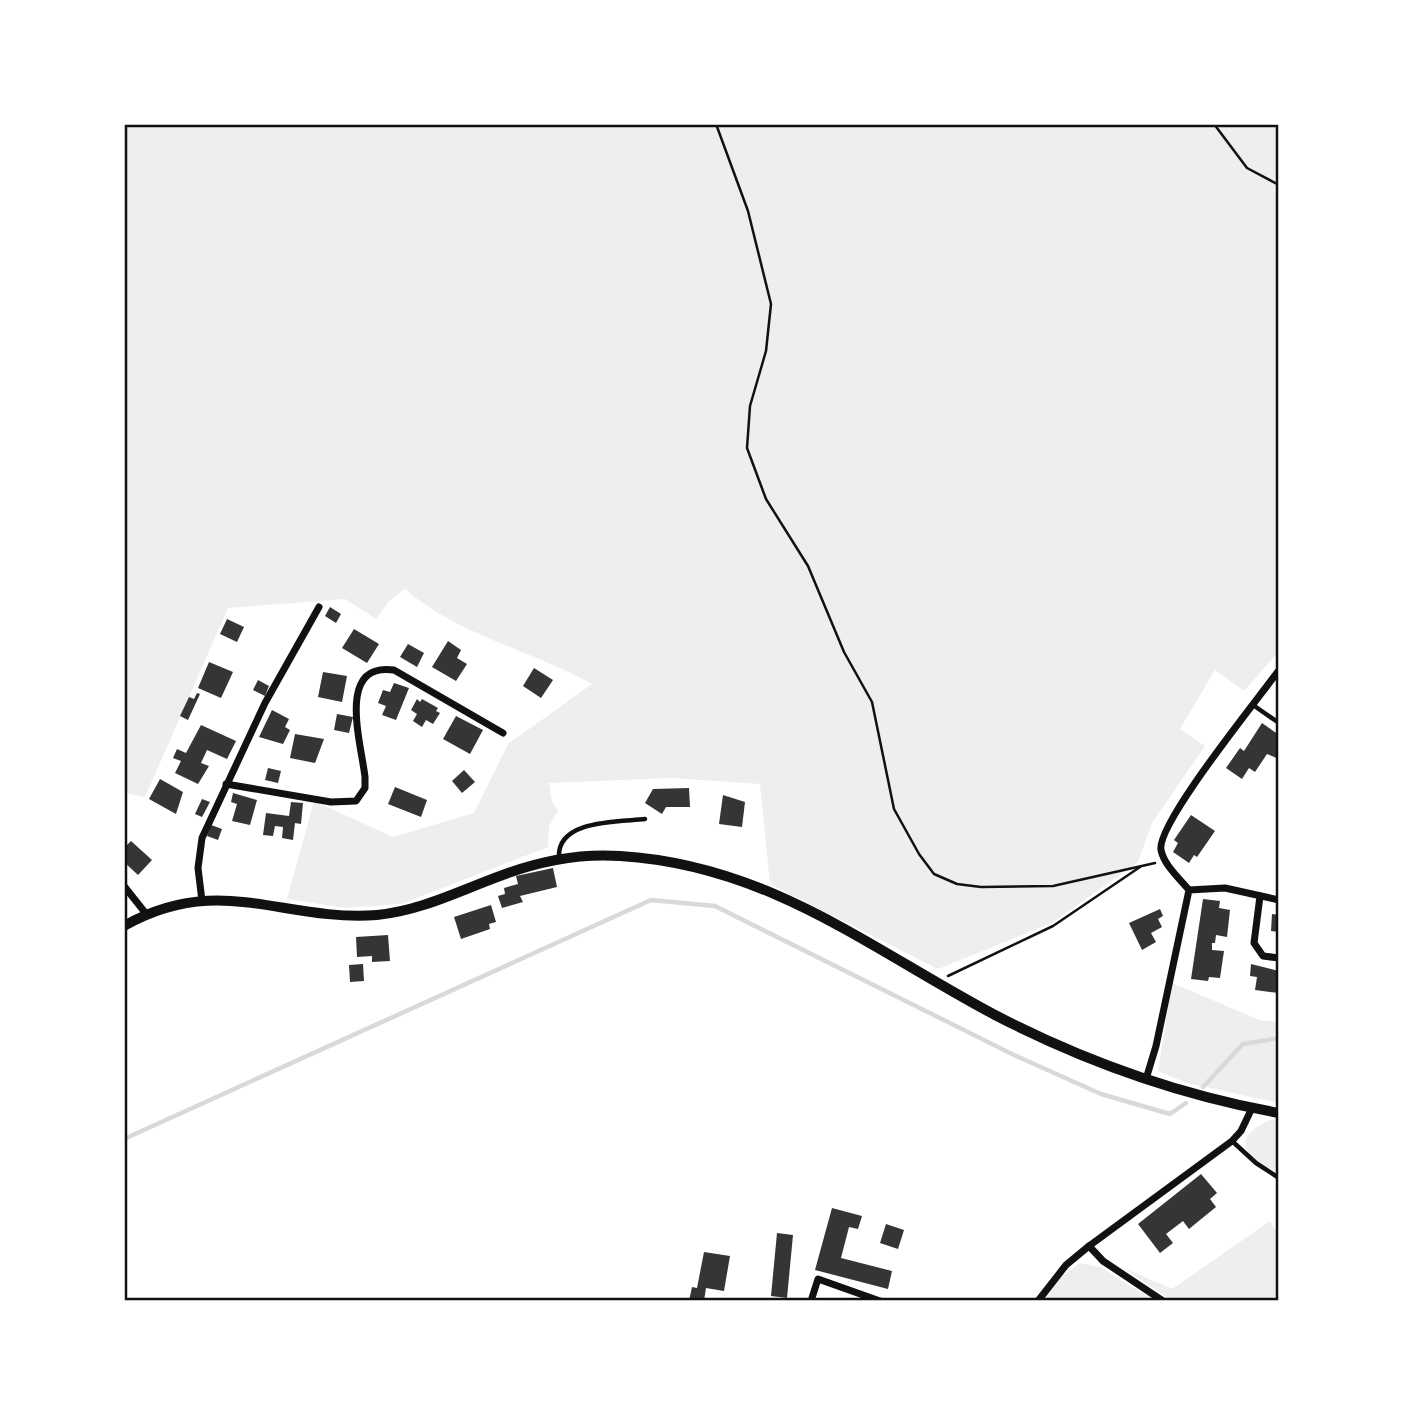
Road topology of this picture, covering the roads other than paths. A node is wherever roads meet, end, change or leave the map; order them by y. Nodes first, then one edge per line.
1 (319, 607) dead end
2 (1279, 670) edge
3 (1253, 705) junction
4 (1279, 723) edge
5 (503, 733) dead end
6 (226, 784) junction
7 (645, 819) dead end
8 (559, 858) junction
9 (124, 886) edge
10 (1189, 890) junction
11 (1260, 896) junction
12 (1279, 900) edge
13 (202, 901) junction
14 (147, 915) junction
15 (124, 926) edge
16 (1279, 958) edge
17 (1146, 1079) junction
18 (1252, 1108) junction
19 (1279, 1113) edge
20 (1232, 1141) junction
21 (1279, 1178) edge
22 (1089, 1246) junction
23 (811, 1301) edge
24 (880, 1301) edge
25 (1038, 1301) edge
26 (1163, 1301) edge

1 - 6 street
2 - 3 street
3 - 4 lane
3 - 10 street
5 - 6 street
6 - 13 street
7 - 8 lane
8 - 13 street
8 - 17 street
9 - 14 street
10 - 11 street
10 - 17 street
11 - 12 street
11 - 16 street
13 - 14 street
14 - 15 street
17 - 18 street
18 - 19 street
18 - 20 street
20 - 21 lane
20 - 22 street
22 - 25 street
22 - 26 street
23 - 24 street

